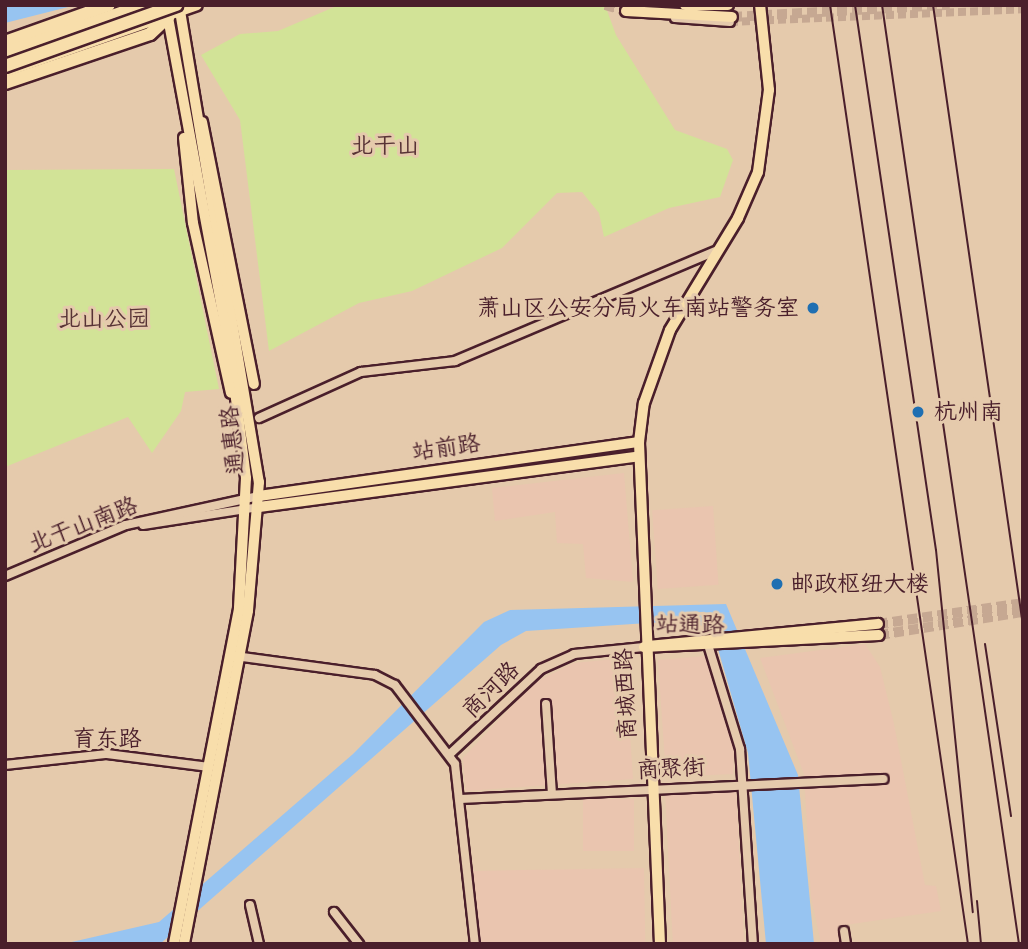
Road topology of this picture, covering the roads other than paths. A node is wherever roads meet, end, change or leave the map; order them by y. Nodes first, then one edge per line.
1 (109, 5) edge
2 (126, 5) edge
3 (144, 5) edge
4 (197, 5) edge
5 (685, 5) edge
6 (728, 5) tunnel mouth
7 (760, 5) edge
8 (174, 9) edge
9 (626, 11) dead end
10 (731, 19) tunnel mouth
11 (7, 43) edge
12 (5, 53) edge
13 (5, 66) edge
14 (5, 72) edge
15 (11, 81) edge
16 (195, 94) junction
17 (715, 251) junction
18 (259, 418) junction
19 (639, 442) junction
20 (249, 445) junction
21 (639, 456) junction
22 (259, 501) junction
23 (244, 505) junction
24 (5, 576) edge
25 (878, 630) tunnel mouth
26 (708, 643) junction
27 (644, 647) junction
28 (234, 656) junction
29 (546, 704) dead end
30 (451, 753) junction
31 (5, 765) edge
32 (209, 767) junction
33 (884, 779) dead end
34 (741, 785) junction
35 (651, 789) junction
36 (552, 794) junction
37 (459, 799) junction
38 (193, 871) junction
39 (250, 905) dead end
40 (334, 912) dead end
41 (845, 930) dead end
42 (174, 944) edge
43 (184, 944) edge
44 (259, 944) edge
45 (359, 944) edge
46 (475, 944) edge
47 (660, 944) edge
48 (753, 944) edge
49 (846, 944) edge

1 - 11 highway
2 - 11 main road
3 - 12 highway
4 - 8 main road
5 - 6 main road
7 - 17 main road, 商城西路
8 - 13 highway, bridge
8 - 14 main road
8 - 15 highway
8 - 16 main road, 通惠路
8 - 20 main road
9 - 10 main road
16 - 18 main road
16 - 20 main road, 通惠路
17 - 18 street
17 - 19 main road, 商城西路
18 - 20 main road
19 - 21 main road, 商城西路
19 - 22 main road, 站前路
20 - 22 main road, 通惠路
20 - 23 main road, 通惠路
21 - 22 main road
21 - 27 main road, 商城西路
22 - 23 street, 北干山南路
22 - 28 main road, 通惠路
23 - 24 street, 北干山南路
23 - 28 main road, 通惠路
25 - 26 main road, 站通路
26 - 27 main road, 站通路
26 - 34 street
27 - 30 street, 商河路
27 - 35 main road, 商城西路
28 - 30 street
28 - 32 main road, 通惠路
28 - 38 main road, 通惠路
29 - 36 street
30 - 37 street
31 - 32 street, 育东路
32 - 38 main road, 通惠路
33 - 34 street, 商聚街
34 - 35 street, 商聚街
34 - 48 street
35 - 36 street, 商聚街
35 - 47 main road, 商城西路
36 - 37 street, 商聚街
37 - 46 street
38 - 42 main road
38 - 43 main road
39 - 44 street
40 - 45 street
41 - 49 street

